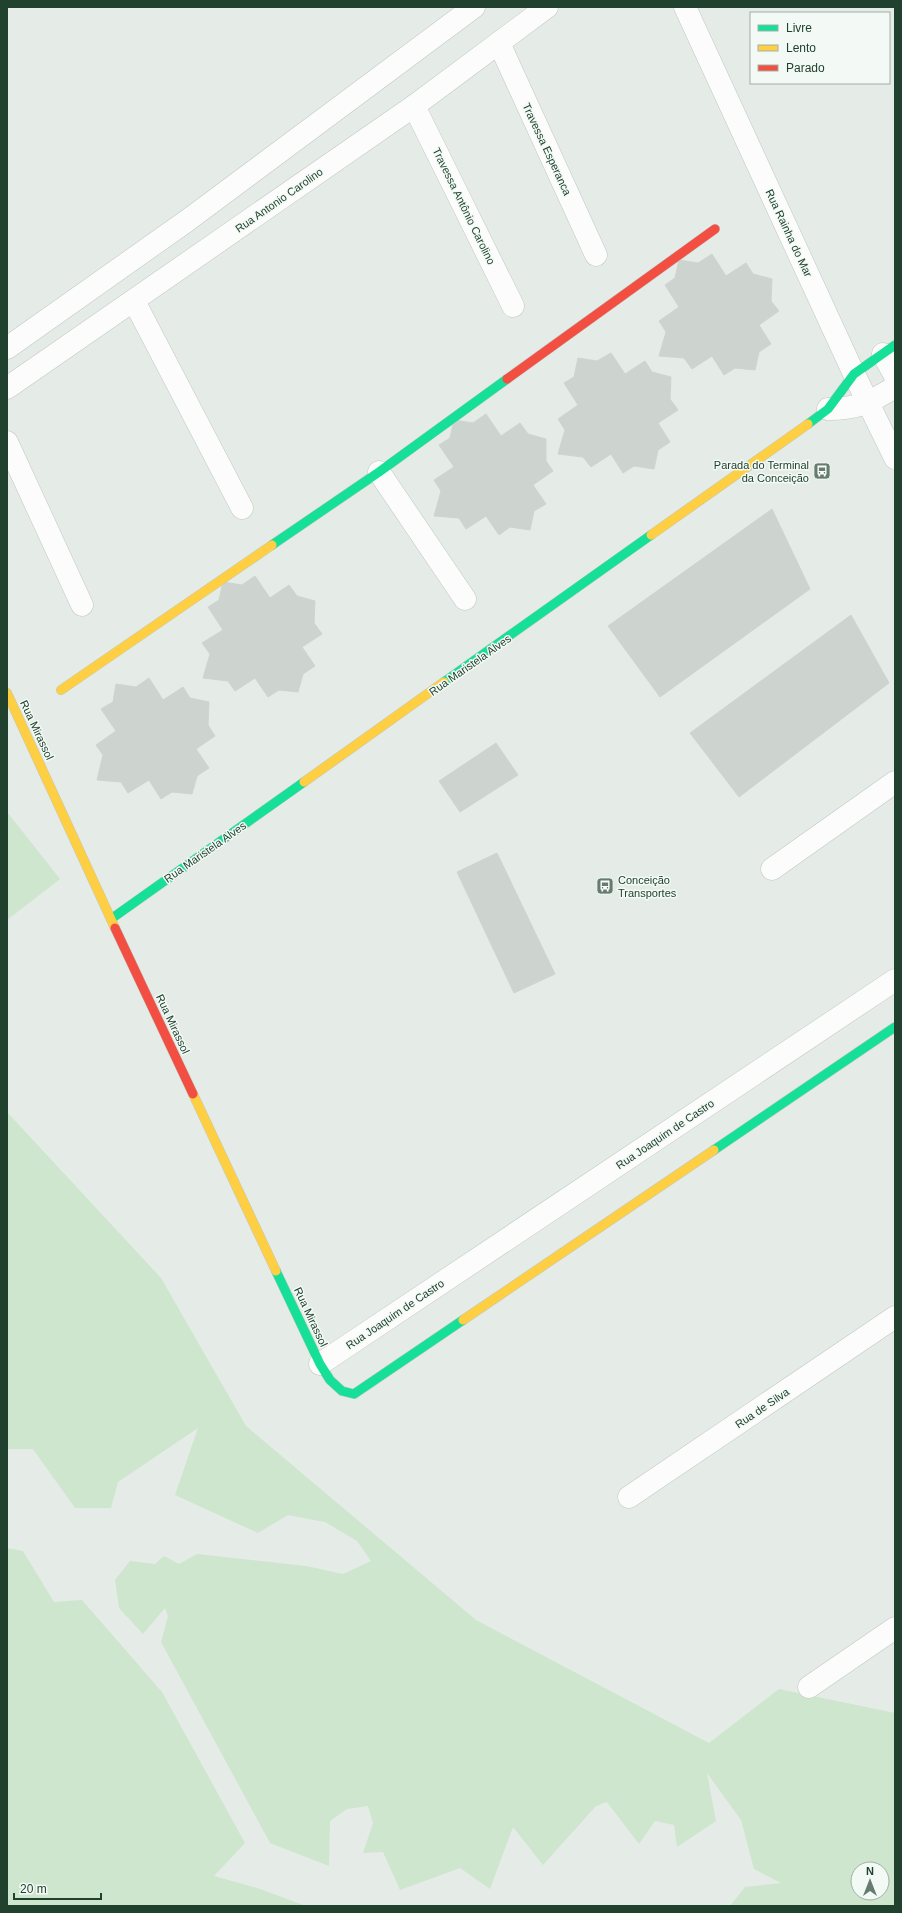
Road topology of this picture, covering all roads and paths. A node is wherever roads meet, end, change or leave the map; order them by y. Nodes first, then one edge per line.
1 (474, 7) edge
2 (547, 7) edge
3 (685, 7) edge
4 (499, 43) junction
5 (414, 106) junction
6 (188, 220) junction
7 (715, 229) dead end
8 (208, 249) junction
9 (596, 255) dead end
10 (134, 301) junction
11 (513, 306) dead end
12 (7, 348) edge
13 (889, 349) edge
14 (854, 374) junction
15 (895, 376) edge
16 (895, 387) edge
17 (7, 388) edge
18 (869, 403) junction
19 (828, 409) junction
20 (7, 442) edge
21 (895, 458) edge
22 (379, 472) junction
23 (242, 508) dead end
24 (465, 599) dead end
25 (82, 605) dead end
26 (61, 690) dead end
27 (7, 693) edge
28 (895, 782) edge
29 (772, 869) dead end
30 (111, 919) junction
31 (895, 980) edge
32 (895, 1027) edge
33 (895, 1317) edge
34 (320, 1364) junction
35 (629, 1498) dead end
36 (895, 1628) edge
37 (809, 1687) dead end

1 - 6 street
2 - 4 street, Rua Antonio Carolino
3 - 14 street, Rua Rainha do Mar
4 - 5 street, Rua Antonio Carolino
4 - 9 street, Travessa Esperanca
5 - 8 street, Rua Antonio Carolino
5 - 11 street, Travessa Antônio Carolino
6 - 8 street
6 - 12 street
7 - 22 street
8 - 10 street, Rua Antonio Carolino
10 - 17 street, Rua Antonio Carolino
10 - 23 street
13 - 14 street, Rua Maristela Alves
13 - 15 street
14 - 18 street, Rua Rainha do Mar
14 - 19 street, Rua Maristela Alves
16 - 18 street
18 - 19 street
18 - 21 street, Rua Rainha do Mar
19 - 30 street, Rua Maristela Alves
20 - 25 street
22 - 24 street
22 - 26 street
27 - 30 street, Rua Mirassol
28 - 29 street
30 - 34 street, Rua Mirassol
31 - 34 street, Rua Joaquim de Castro
32 - 34 street
33 - 35 street, Rua de Silva
36 - 37 street

